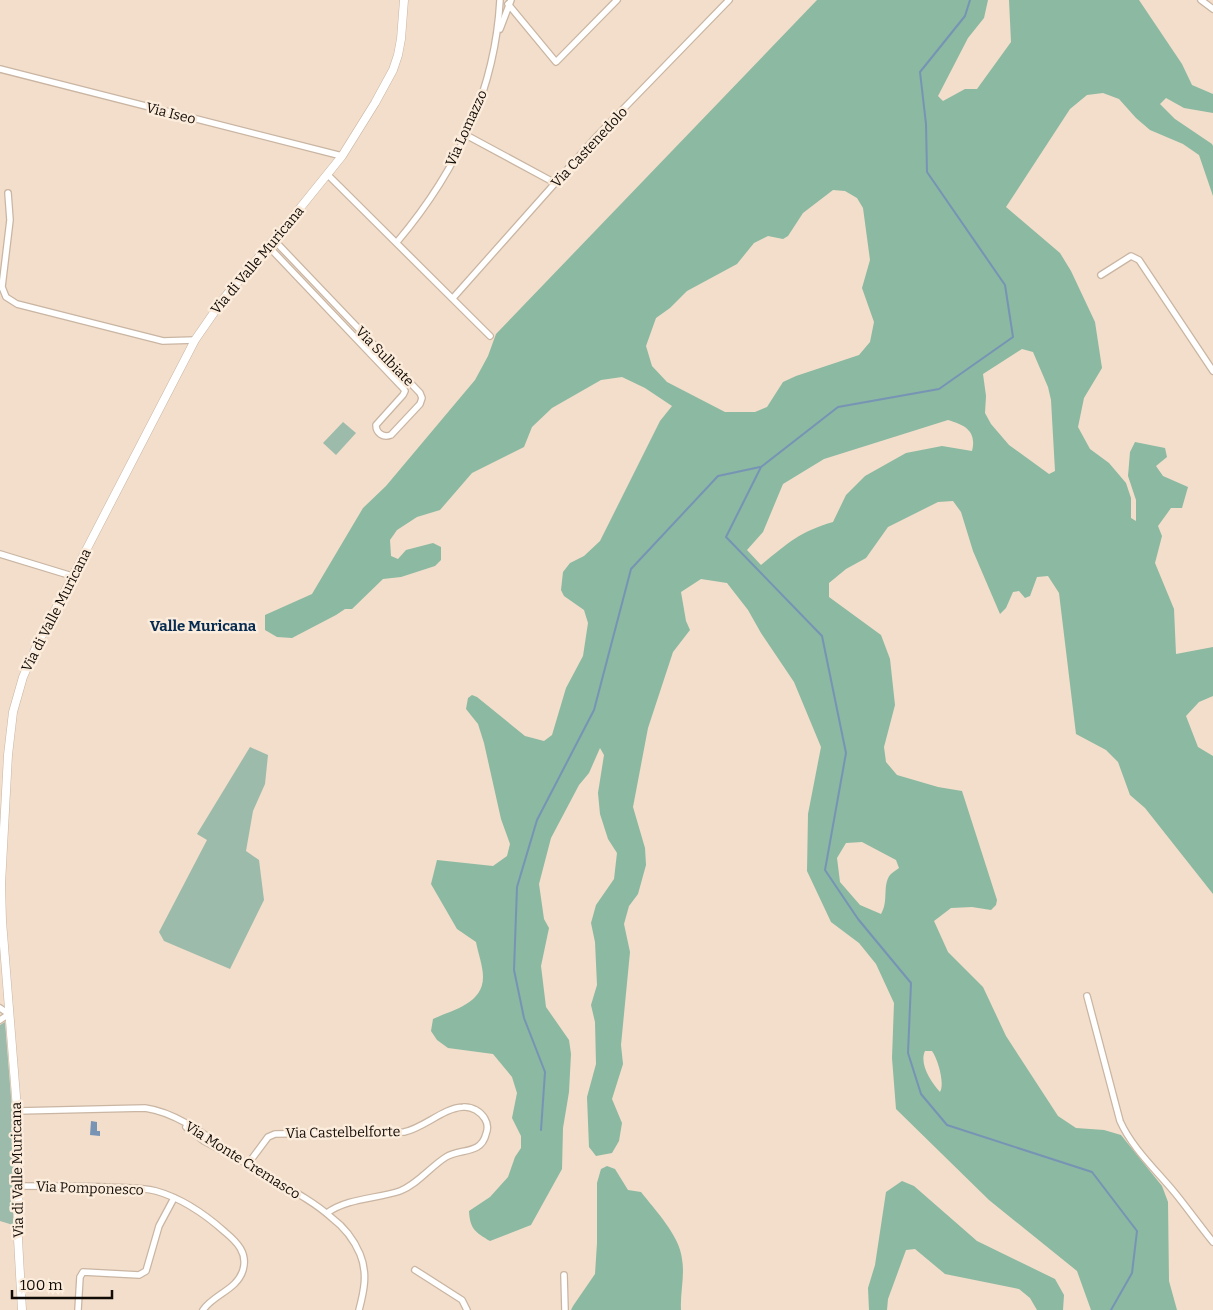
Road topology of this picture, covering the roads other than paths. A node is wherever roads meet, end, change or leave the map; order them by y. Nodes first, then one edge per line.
1 (404, 0) edge
2 (500, 0) edge
3 (617, 0) edge
4 (730, 0) edge
5 (1201, 0) edge
6 (510, 2) edge
7 (1213, 9) edge
8 (496, 38) junction
9 (0, 70) edge
10 (466, 135) junction
11 (342, 156) junction
12 (328, 175) junction
13 (555, 183) junction
14 (8, 193) dead end
15 (274, 240) junction
16 (397, 242) junction
17 (268, 246) junction
18 (1101, 275) dead end
19 (453, 298) junction
20 (490, 336) dead end
21 (195, 340) junction
22 (1213, 371) edge
23 (0, 554) edge
24 (72, 576) junction
25 (3, 798) edge
26 (1087, 996) dead end
27 (0, 1008) edge
28 (9, 1014) junction
29 (0, 1020) edge
30 (17, 1111) junction
31 (248, 1164) junction
32 (19, 1186) junction
33 (174, 1198) junction
34 (328, 1213) junction
35 (1213, 1242) edge
36 (416, 1270) dead end
37 (564, 1275) dead end
38 (22, 1310) edge
39 (78, 1310) edge
40 (203, 1310) edge
41 (359, 1310) edge
42 (467, 1310) edge
43 (565, 1310) edge

1 - 11 street, Via di Valle Muricana
2 - 8 street, Via Lomazzo
3 - 6 street
4 - 13 street, Via Castenedolo
5 - 7 street
6 - 8 street
8 - 10 street, Via Lomazzo
9 - 11 street, Via Iseo
10 - 13 street
10 - 16 street, Via Lomazzo
11 - 12 street, Via di Valle Muricana
12 - 15 street, Via di Valle Muricana
12 - 16 street
13 - 19 street, Via Castenedolo
14 - 21 street
15 - 17 street, Via di Valle Muricana
15 - 17 street, Via Sulbiate
16 - 19 street
17 - 21 street, Via di Valle Muricana
18 - 22 street
19 - 20 street
21 - 24 street, Via di Valle Muricana
23 - 24 street
24 - 25 street, Via di Valle Muricana
25 - 28 street, Via di Valle Muricana
26 - 35 street
27 - 28 street
28 - 29 street
28 - 30 street, Via di Valle Muricana
30 - 31 street, Via Monte Cremasco
30 - 32 street, Via di Valle Muricana
31 - 34 street, Via Monte Cremasco
31 - 34 street, Via Castelbelforte
32 - 33 street, Via Pomponesco
32 - 38 street, Via di Valle Muricana
33 - 39 street
33 - 40 street, Via Pomponesco
34 - 41 street, Via Monte Cremasco
36 - 42 street
37 - 43 street

